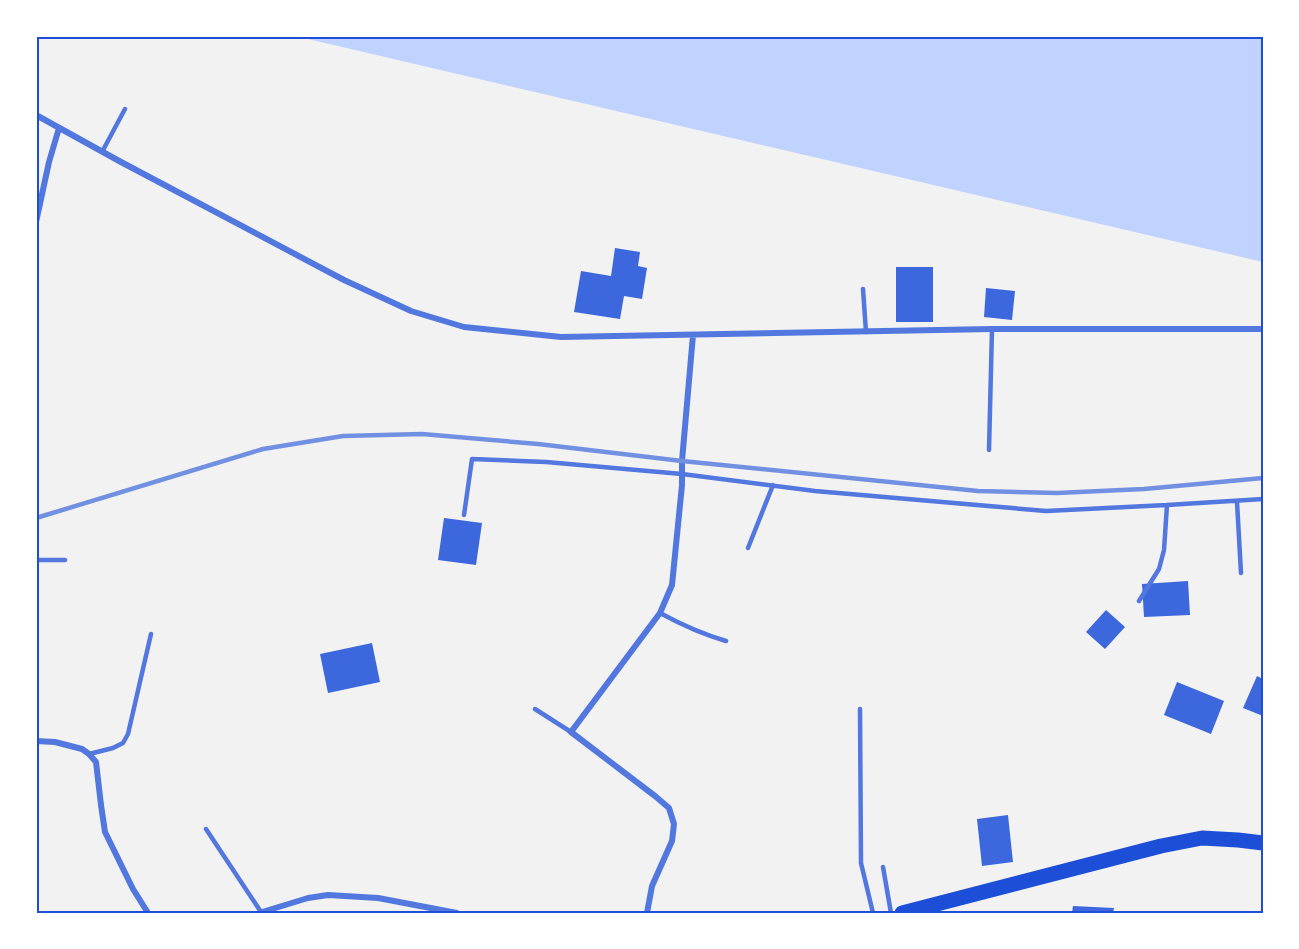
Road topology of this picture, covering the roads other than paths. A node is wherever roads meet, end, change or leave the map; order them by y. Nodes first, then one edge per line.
1 (125, 109) dead end
2 (36, 115) edge
3 (59, 128) junction
4 (102, 152) junction
5 (36, 222) edge
6 (862, 289) dead end
7 (992, 329) junction
8 (1263, 330) edge
9 (866, 332) junction
10 (693, 335) junction
11 (989, 450) dead end
12 (682, 474) junction
13 (773, 485) junction
14 (1263, 499) edge
15 (1237, 502) junction
16 (1167, 505) junction
17 (464, 515) dead end
18 (748, 548) dead end
19 (36, 560) edge
20 (65, 560) dead end
21 (1241, 573) dead end
22 (1139, 601) dead end
23 (660, 613) junction
24 (151, 634) dead end
25 (726, 641) dead end
26 (535, 709) dead end
27 (860, 709) dead end
28 (571, 732) junction
29 (36, 741) edge
30 (89, 754) junction
31 (206, 829) dead end
32 (1263, 842) edge
33 (883, 867) dead end
34 (148, 913) edge
35 (260, 913) edge
36 (457, 913) edge
37 (647, 913) edge
38 (873, 913) edge
39 (891, 913) edge
40 (902, 913) edge

1 - 4 lane
2 - 3 street
3 - 4 street
3 - 5 street
4 - 10 street
6 - 9 lane
7 - 8 street
7 - 9 street
7 - 11 lane
9 - 10 street
10 - 12 street
12 - 13 lane
12 - 17 lane
12 - 23 street
13 - 16 lane
13 - 18 lane
14 - 15 lane
15 - 16 lane
15 - 21 lane
16 - 22 lane
19 - 20 lane
23 - 25 lane
23 - 28 street
24 - 30 lane
26 - 28 lane
27 - 38 lane
28 - 37 street
29 - 30 street
30 - 34 street
31 - 35 lane
32 - 40 main road
33 - 39 lane
35 - 36 street

